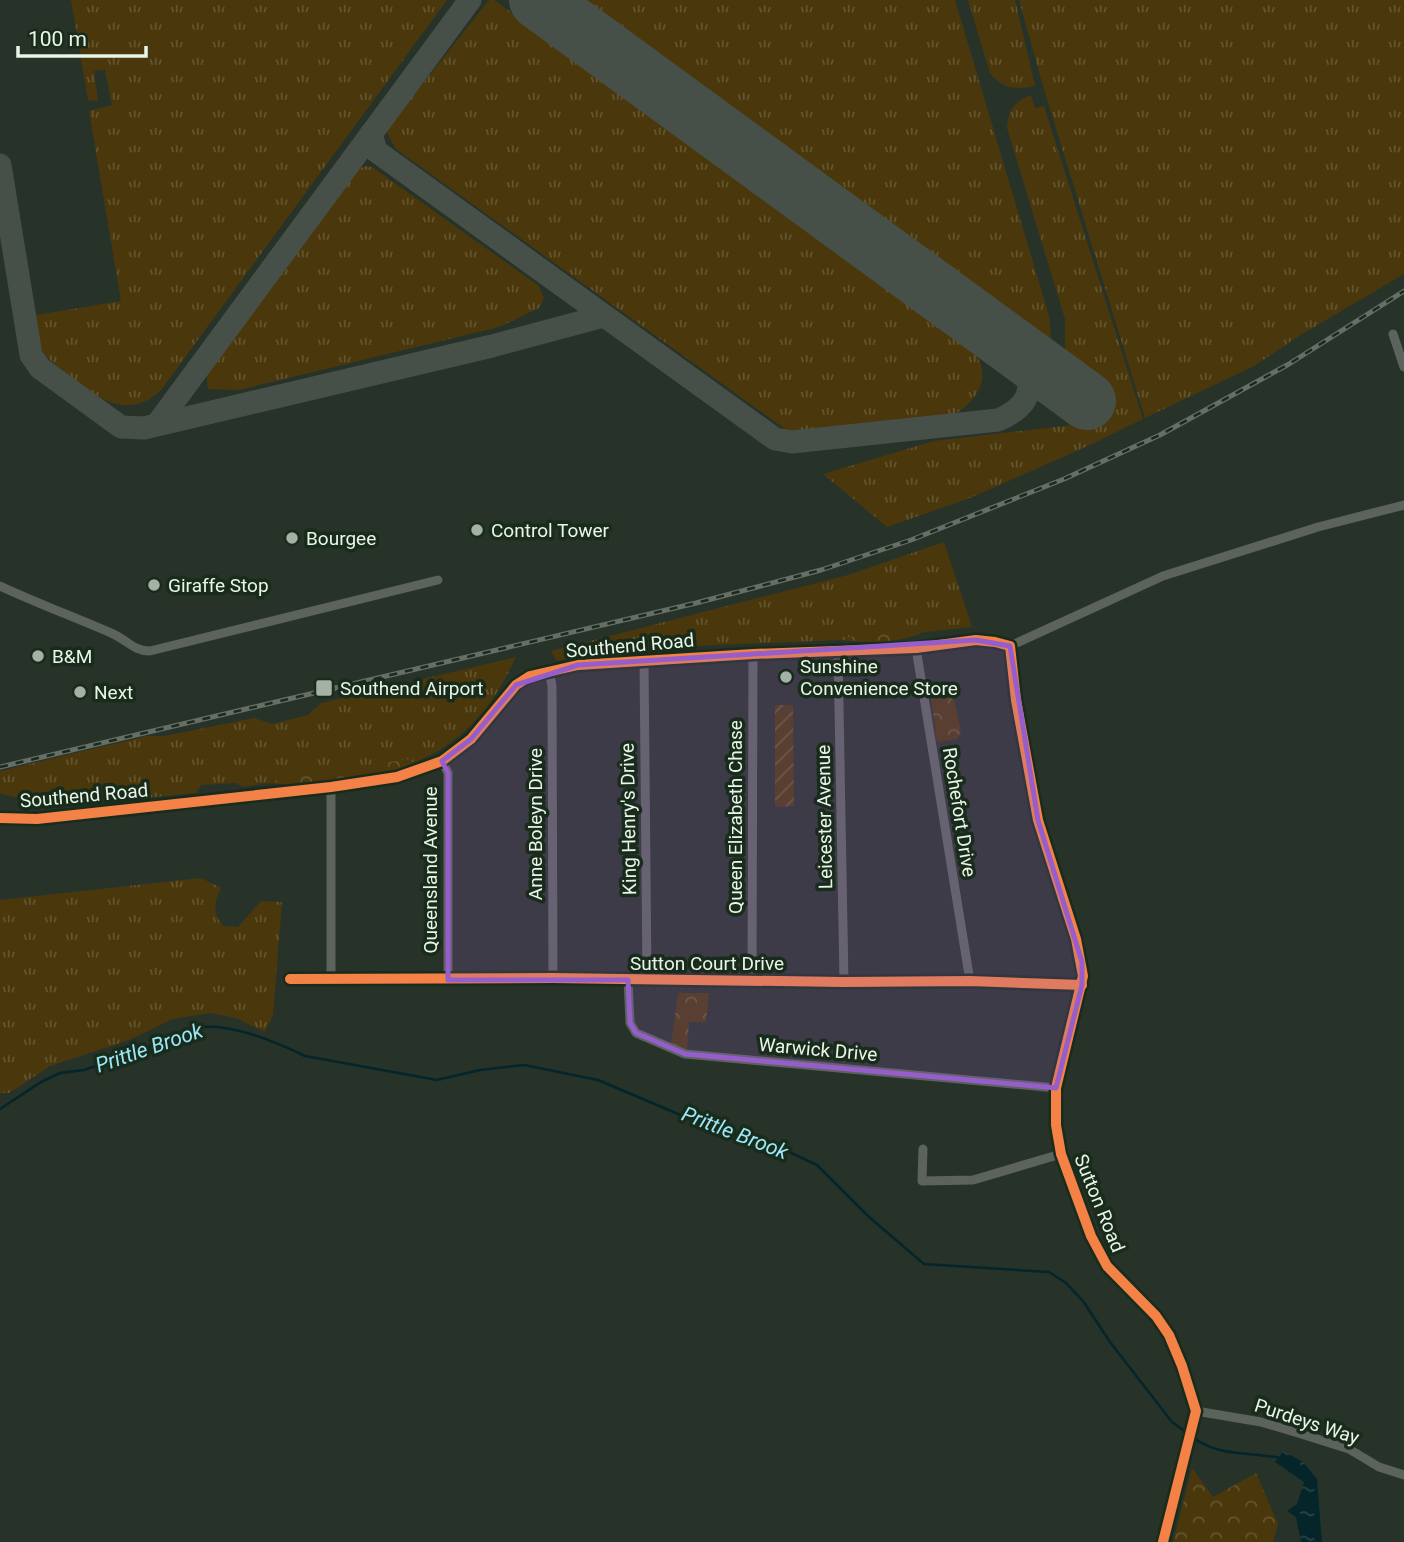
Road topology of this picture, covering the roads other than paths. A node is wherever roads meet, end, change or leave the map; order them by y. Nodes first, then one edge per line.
1 (1393, 334) dead end
2 (1404, 366) edge
3 (1404, 505) edge
4 (438, 580) dead end
5 (0, 586) edge
6 (1010, 646) junction
7 (916, 648) junction
8 (838, 652) junction
9 (753, 654) junction
10 (644, 660) junction
11 (549, 670) junction
12 (442, 761) junction
13 (331, 787) junction
14 (0, 817) edge
15 (553, 978) junction
16 (290, 979) dead end
17 (331, 979) junction
18 (647, 979) junction
19 (448, 980) junction
20 (628, 980) junction
21 (752, 980) junction
22 (970, 981) junction
23 (844, 982) junction
24 (1082, 985) junction
25 (1056, 1088) junction
26 (923, 1149) dead end
27 (1060, 1154) junction
28 (1196, 1411) junction
29 (1404, 1475) edge
30 (1163, 1542) edge

1 - 2 street
3 - 6 street
4 - 5 street
6 - 7 street, Southend Road
6 - 24 street, Sutton Road
7 - 8 street, Southend Road
7 - 22 street, Rochefort Drive
8 - 9 street, Southend Road
8 - 23 street, Leicester Avenue
9 - 10 street, Southend Road
9 - 21 street, Queen Elizabeth Chase
10 - 11 street, Southend Road
10 - 18 street, King Henry's Drive
11 - 12 street, Southend Road
11 - 15 street, Anne Boleyn Drive
12 - 13 street, Southend Road
12 - 19 street, Queensland Avenue
13 - 14 street, Southend Road
13 - 17 street
15 - 19 street, Sutton Court Drive
15 - 20 street, Sutton Court Drive
16 - 17 street, Sutton Court Drive
17 - 19 street, Sutton Court Drive
18 - 20 street, Sutton Court Drive
18 - 21 street, Sutton Court Drive
20 - 25 street, Warwick Drive
21 - 23 street, Sutton Court Drive
22 - 23 street, Sutton Court Drive
22 - 24 street, Sutton Court Drive
24 - 25 street, Sutton Road
25 - 27 street, Sutton Road
26 - 27 street
27 - 28 street, Sutton Road
28 - 29 street, Purdeys Way
28 - 30 street

